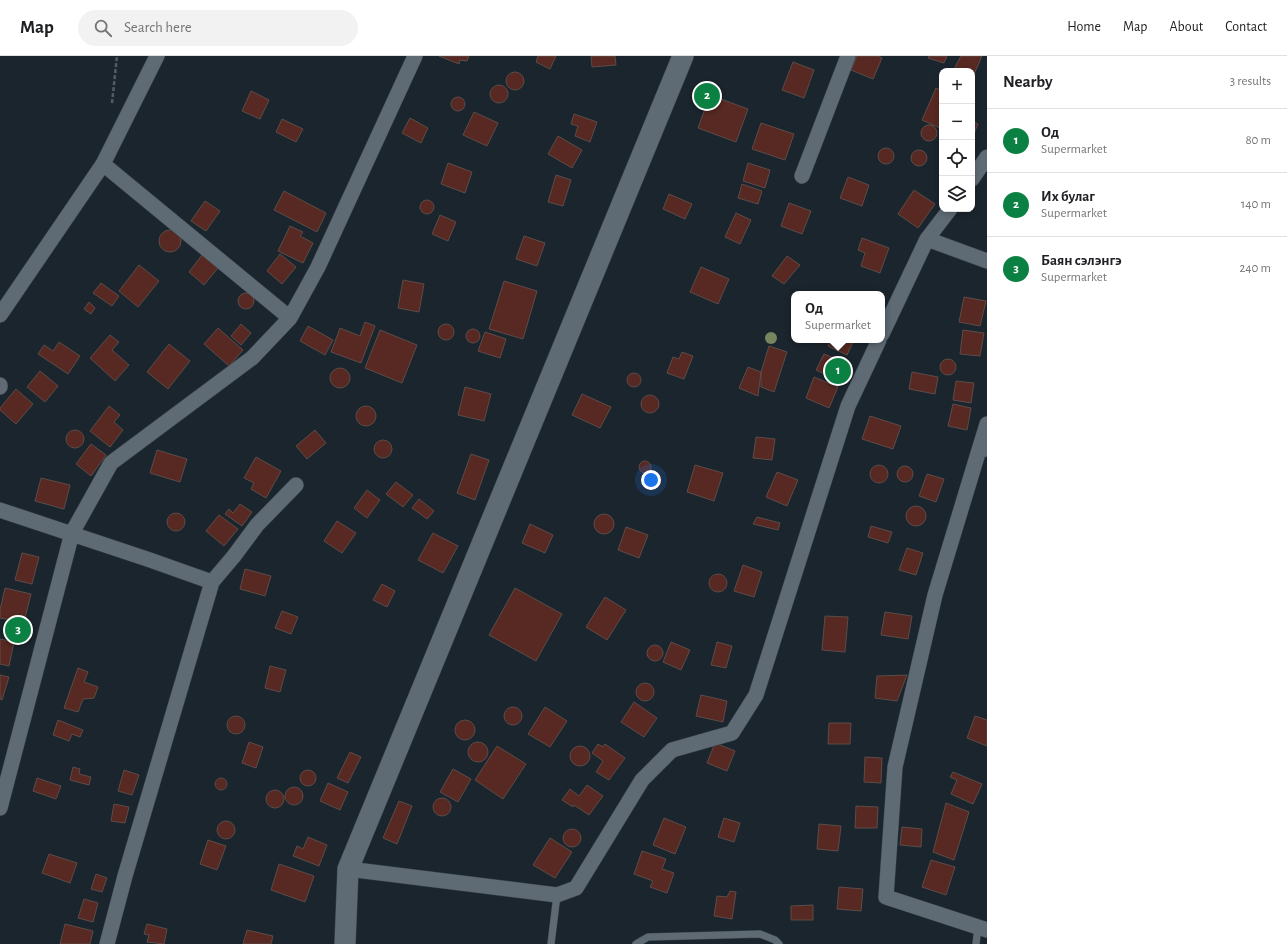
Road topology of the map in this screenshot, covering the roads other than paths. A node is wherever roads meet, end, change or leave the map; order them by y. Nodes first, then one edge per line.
1 (157, 56) edge
2 (415, 56) edge
3 (683, 56) edge
4 (848, 56) edge
5 (987, 157) edge
6 (103, 164) junction
7 (802, 176) dead end
8 (974, 176) edge
9 (948, 212) edge
10 (927, 239) junction
11 (987, 261) edge
12 (0, 314) edge
13 (290, 318) junction
14 (885, 328) edge
15 (878, 343) edge
16 (987, 424) edge
17 (983, 449) edge
18 (296, 485) dead end
19 (0, 510) edge
20 (72, 533) junction
21 (212, 582) junction
22 (0, 808) edge
23 (348, 869) junction
24 (557, 895) junction
25 (983, 929) edge
26 (107, 944) edge
27 (345, 944) edge
28 (552, 944) edge
29 (636, 944) edge
30 (779, 944) edge
31 (976, 944) edge

1 - 6 street
2 - 13 street
3 - 23 main road
4 - 7 street
5 - 8 street
6 - 12 street
6 - 13 street
9 - 10 street
10 - 11 street
10 - 14 street
13 - 20 street
15 - 24 street
16 - 17 street
17 - 25 street
18 - 21 street
19 - 20 street
20 - 21 street
20 - 22 street
21 - 26 street
23 - 24 street
23 - 27 main road
24 - 28 lane
25 - 31 lane
29 - 30 lane

